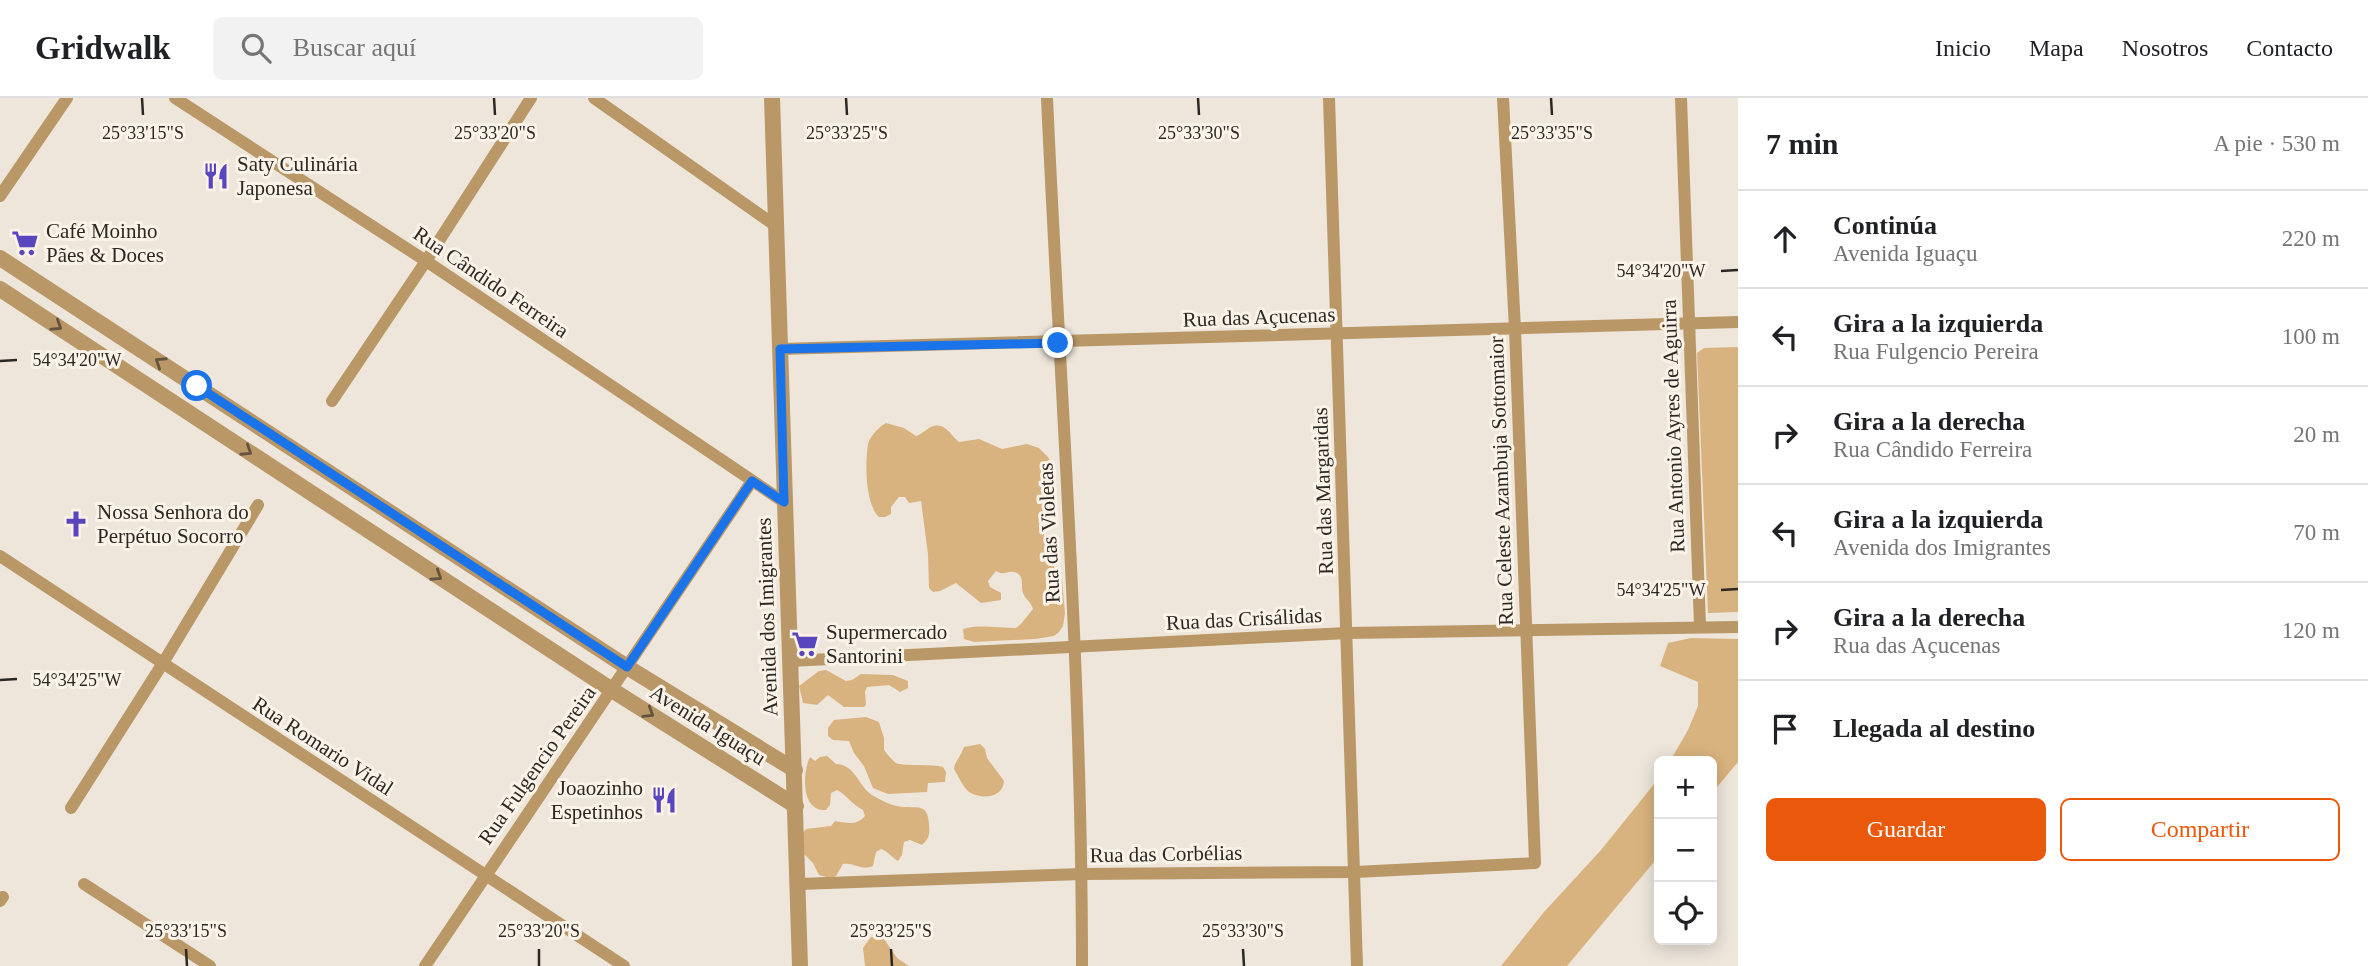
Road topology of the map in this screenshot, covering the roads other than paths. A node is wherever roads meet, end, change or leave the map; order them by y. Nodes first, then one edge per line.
1 (67, 98) edge
2 (175, 98) edge
3 (531, 98) edge
4 (594, 98) edge
5 (772, 98) edge
6 (1047, 98) edge
7 (1329, 98) edge
8 (1503, 98) edge
9 (1681, 98) edge
10 (0, 196) edge
11 (776, 226) junction
12 (0, 258) edge
13 (426, 261) junction
14 (0, 289) edge
15 (1738, 322) edge
16 (1688, 324) junction
17 (1515, 329) junction
18 (1337, 334) junction
19 (1058, 343) junction
20 (780, 349) junction
21 (332, 401) dead end
22 (752, 481) junction
23 (784, 502) junction
24 (258, 505) dead end
25 (0, 556) edge
26 (1700, 626) junction
27 (1738, 627) edge
28 (1526, 630) junction
29 (1347, 634) junction
30 (1074, 647) junction
31 (790, 661) junction
32 (163, 663) junction
33 (627, 667) junction
34 (612, 690) junction
35 (795, 770) junction
36 (796, 806) junction
37 (71, 808) dead end
38 (1535, 863) joint
39 (1355, 872) junction
40 (1082, 874) junction
41 (484, 875) junction
42 (84, 884) dead end
43 (799, 884) junction
44 (210, 966) edge
45 (425, 966) edge
46 (624, 966) edge
47 (800, 966) edge
48 (1082, 966) edge
49 (1357, 966) edge

1 - 10 street
2 - 13 street, Rua Cândido Ferreira
3 - 13 street
4 - 11 street
5 - 11 street, Avenida dos Imigrantes
6 - 19 street, Rua das Violetas
7 - 18 street, Rua das Margaridas
8 - 17 street, Rua Celeste Azambuja Sottomaior
9 - 16 street, Rua Antonio Ayres de Aguirra
11 - 20 street, Avenida dos Imigrantes
33 -> 12 street, Avenida Iguaçu
13 - 21 street
13 - 22 street, Rua Cândido Ferreira
14 -> 34 street, Avenida Iguaçu
15 - 16 street, Rua das Açucenas
16 - 17 street, Rua das Açucenas
16 - 26 street, Rua Antonio Ayres de Aguirra
17 - 18 street, Rua das Açucenas
17 - 28 street, Rua Celeste Azambuja Sottomaior
18 - 19 street, Rua das Açucenas
18 - 29 street, Rua das Margaridas
19 - 20 street, Rua das Açucenas
19 - 30 street, Rua das Violetas
20 - 23 street, Avenida dos Imigrantes
22 - 23 street, Rua Cândido Ferreira
22 - 33 street, Rua Fulgencio Pereira
23 - 31 street, Avenida dos Imigrantes
24 - 32 street
25 - 32 street, Rua Romario Vidal
26 - 27 street, Rua das Crisálidas
26 - 28 street, Rua das Crisálidas
28 - 29 street, Rua das Crisálidas
28 - 38 street, Rua Celeste Azambuja Sottomaior
29 - 30 street, Rua das Crisálidas
29 - 39 street, Rua das Margaridas
30 - 31 street, Rua das Crisálidas
30 - 40 street, Rua das Violetas
31 - 35 street, Avenida dos Imigrantes
32 - 37 street
32 - 41 street, Rua Romario Vidal
33 - 34 street, Rua Fulgencio Pereira
33 - 35 street, Avenida Iguaçu
34 -> 36 street, Avenida Iguaçu
34 - 41 street, Rua Fulgencio Pereira
35 - 36 street, Avenida dos Imigrantes
36 - 43 street, Avenida dos Imigrantes
38 - 39 street, Rua das Corbélias
39 - 40 street, Rua das Corbélias
39 - 49 street, Rua das Margaridas
40 - 43 street, Rua das Corbélias
40 - 48 street, Rua das Violetas
41 - 45 street, Rua Fulgencio Pereira
41 - 46 street, Rua Romario Vidal
42 - 44 street
43 - 47 street, Avenida dos Imigrantes

